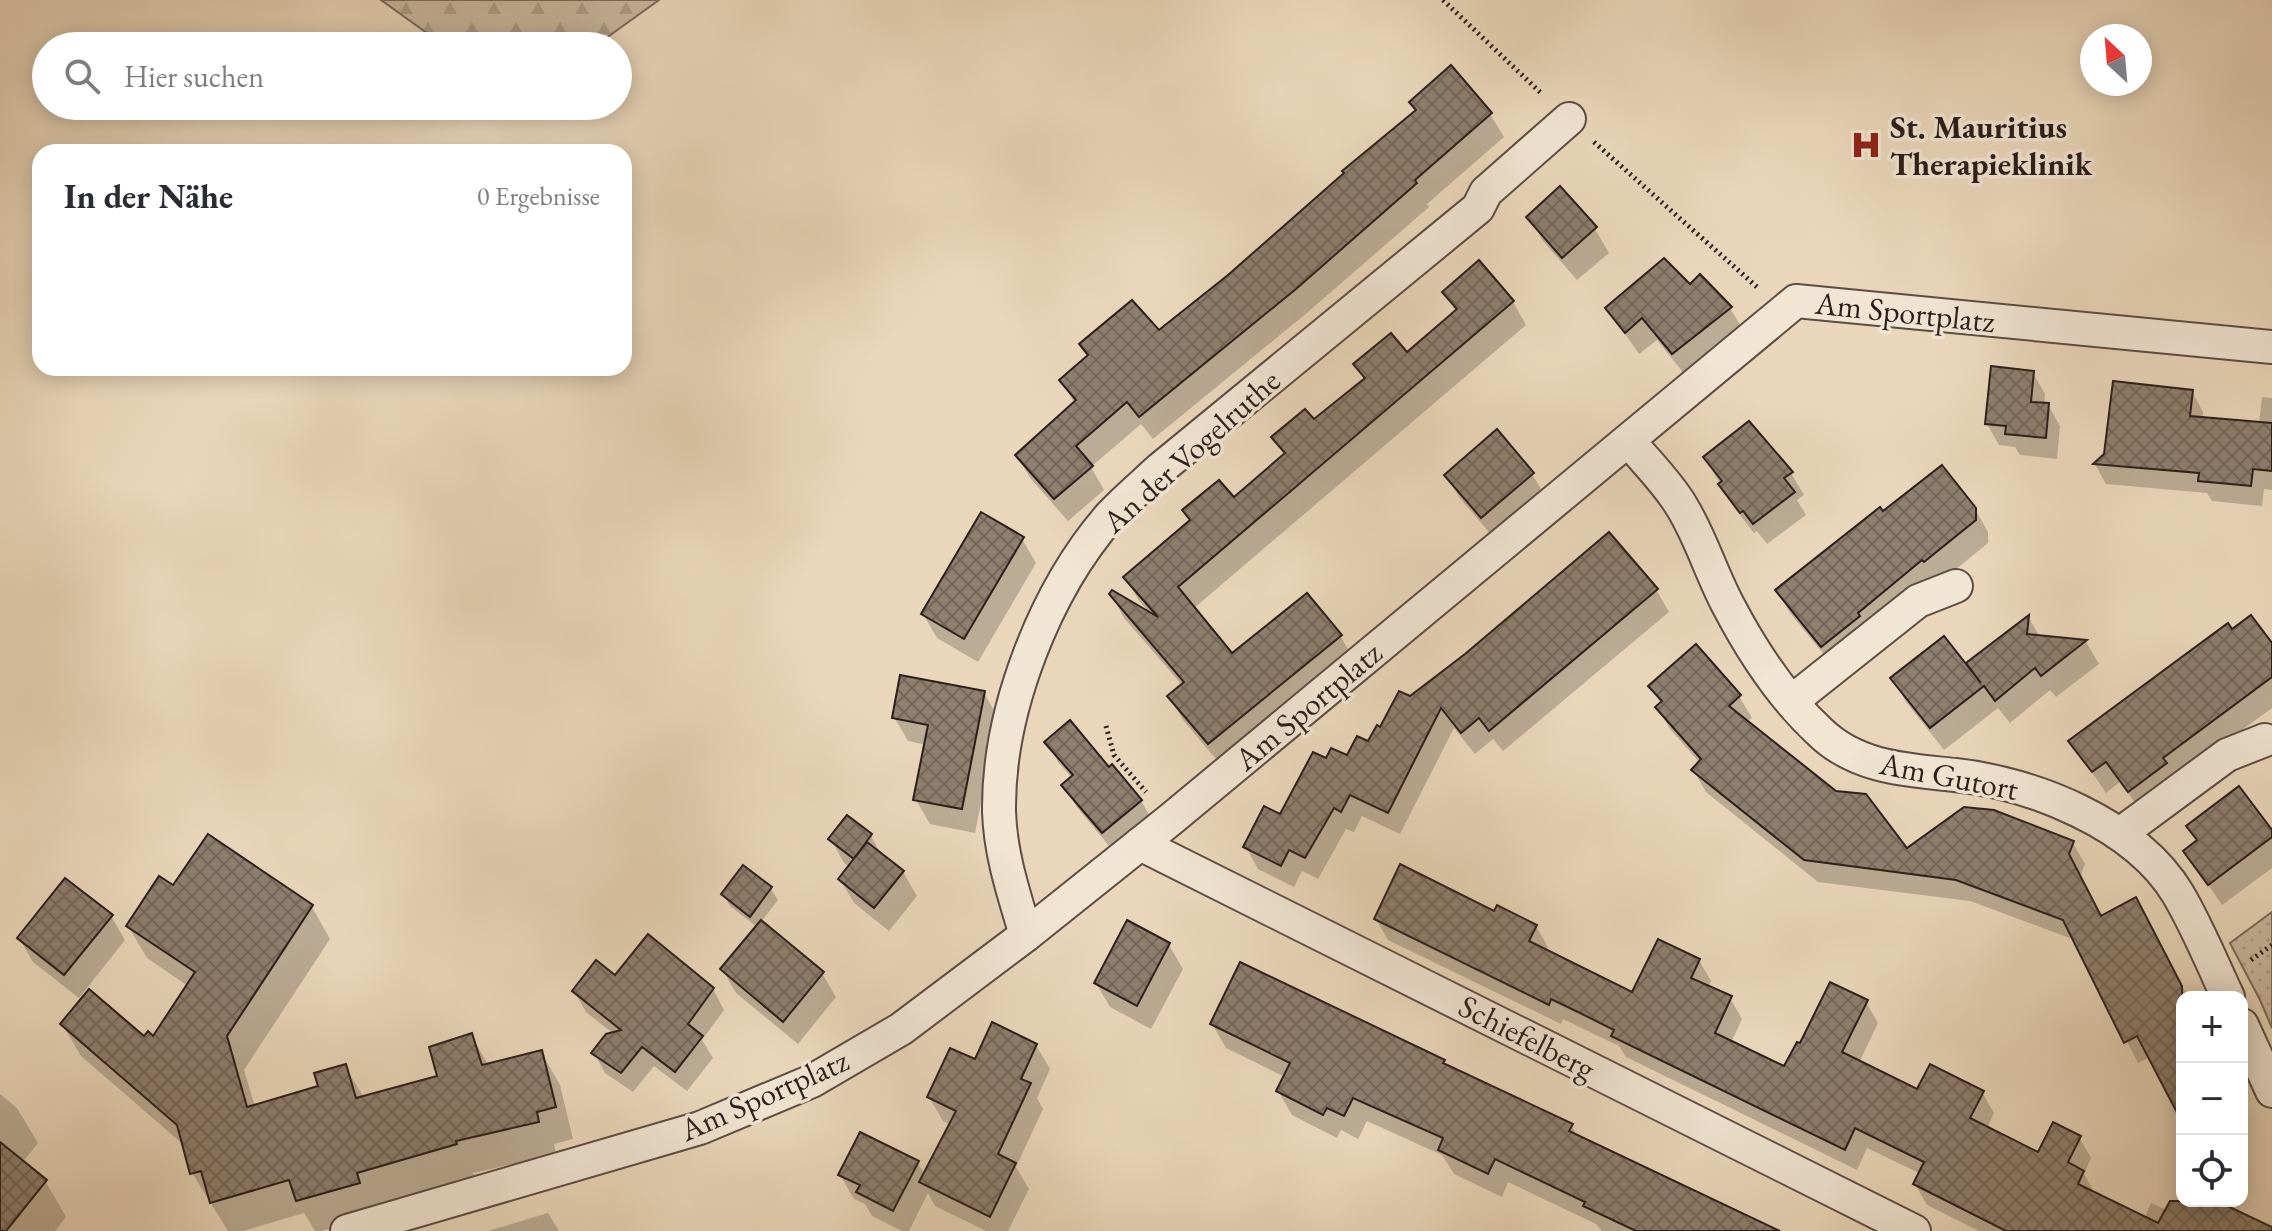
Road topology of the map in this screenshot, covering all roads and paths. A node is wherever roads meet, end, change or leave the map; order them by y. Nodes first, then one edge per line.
1 (1443, 0) edge
2 (1569, 119) junction
3 (1796, 301) junction
4 (2272, 347) edge
5 (1629, 441) junction
6 (1956, 586) dead end
7 (1792, 701) junction
8 (1106, 726) dead end
9 (2265, 740) dead end
10 (1170, 820) junction
11 (2120, 834) junction
12 (1140, 844) junction
13 (1026, 935) junction
14 (2225, 991) edge
15 (2248, 1038) edge
16 (2272, 1091) edge
17 (347, 1231) edge
18 (1914, 1231) edge

1 - 2 path
2 - 3 path
2 - 13 street, An der Vogelruthe
3 - 4 street, Am Sportplatz
3 - 5 street, Am Sportplatz
5 - 7 street, Am Gutort
5 - 10 street, Am Sportplatz
6 - 7 street
7 - 11 street, Am Gutort
8 - 10 path
9 - 11 street
10 - 12 street, Am Sportplatz
11 - 14 street, Am Gutort
12 - 13 street, Am Sportplatz
12 - 18 street, Schiefelberg
13 - 17 street, Am Sportplatz
15 - 16 street

